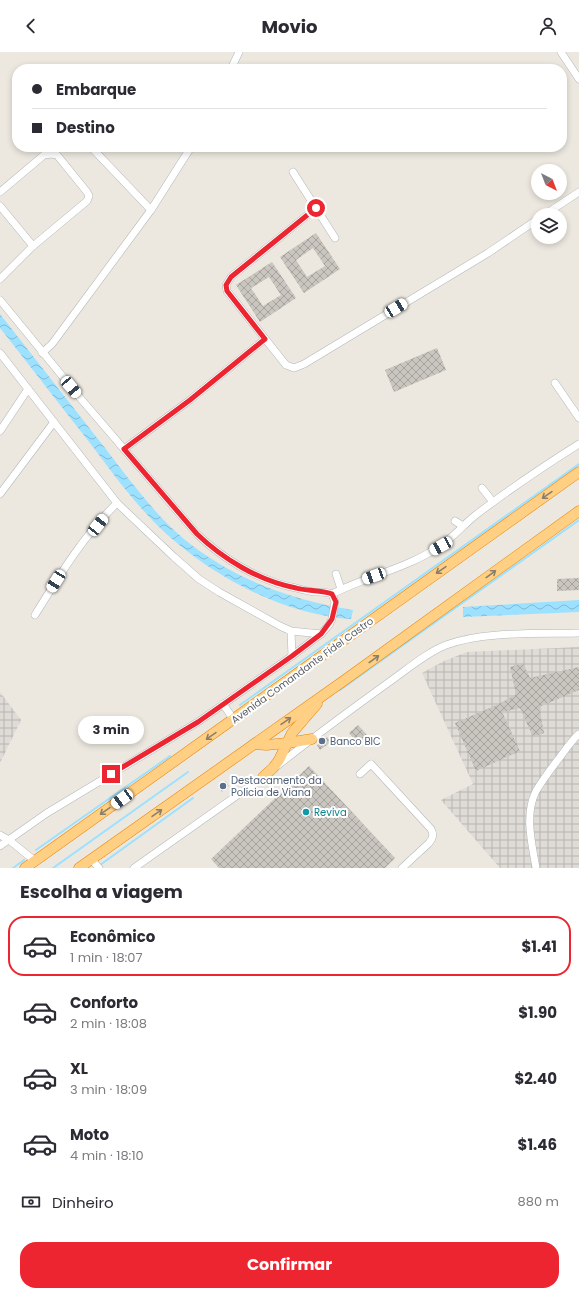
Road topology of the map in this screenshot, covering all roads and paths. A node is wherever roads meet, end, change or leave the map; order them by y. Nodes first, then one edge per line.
1 (238, 52) edge
2 (561, 52) edge
3 (233, 64) edge
4 (579, 79) edge
5 (96, 152) edge
6 (189, 152) edge
7 (293, 172) dead end
8 (0, 192) edge
9 (579, 192) edge
10 (0, 206) edge
11 (316, 208) junction
12 (555, 208) edge
13 (151, 210) junction
14 (531, 224) edge
15 (335, 238) dead end
16 (33, 246) junction
17 (0, 279) edge
18 (0, 300) edge
19 (265, 339) junction
20 (0, 353) edge
21 (42, 353) junction
22 (555, 383) dead end
23 (28, 389) junction
24 (579, 418) edge
25 (54, 422) junction
26 (0, 431) edge
27 (579, 444) edge
28 (124, 449) junction
29 (579, 472) edge
30 (482, 488) dead end
31 (0, 494) edge
32 (493, 502) junction
33 (117, 503) junction
34 (579, 511) edge
35 (455, 521) dead end
36 (463, 526) junction
37 (336, 574) dead end
38 (342, 589) junction
39 (332, 594) junction
40 (35, 615) dead end
41 (291, 631) junction
42 (579, 633) edge
43 (321, 634) junction
44 (292, 656) junction
45 (342, 682) junction
46 (223, 704) junction
47 (234, 720) junction
48 (579, 734) edge
49 (312, 739) junction
50 (287, 743) junction
51 (254, 744) junction
52 (266, 745) junction
53 (273, 768) junction
54 (360, 774) dead end
55 (263, 777) junction
56 (0, 835) edge
57 (9, 840) junction
58 (0, 846) edge
59 (91, 859) junction
60 (35, 861) junction
61 (25, 868) edge
62 (79, 868) edge
63 (99, 868) edge
64 (134, 868) edge
65 (402, 868) edge
66 (536, 868) edge

1 - 3 street
2 - 4 street
5 - 13 street
6 - 13 street
7 - 11 street
8 - 16 street
9 - 12 street
10 - 16 street
11 - 15 street
11 - 19 street
13 - 21 street
14 - 19 street
16 - 17 street
18 - 21 street
19 - 28 street
20 - 23 street
21 - 28 street
22 - 24 street
23 - 25 street
23 - 26 street
25 - 31 street
25 - 33 street
27 - 32 street
28 - 39 street
29 -> 47 highway, Avenida Comandante Fidel Castro
30 - 32 street
32 - 36 street
33 - 40 street
33 - 41 street
45 -> 34 highway
35 - 36 street
36 - 38 street
37 - 38 street
38 - 39 street
39 - 43 street
41 - 43 street
41 - 44 street
42 - 49 street
43 - 44 street
44 - 46 street
45 - 50 highway
51 -> 45 highway
46 - 47 street
46 - 57 street
47 -> 60 highway, Avenida Comandante Fidel Castro
48 - 66 street
49 - 50 highway
49 - 55 street
50 - 52 highway
50 - 53 highway
51 - 52 highway
59 -> 51 highway
52 - 53 highway
53 - 55 highway
54 - 65 street
55 - 64 street
56 - 57 street
57 - 58 street
57 - 60 street
59 - 62 highway
59 - 63 street
60 - 61 highway, Avenida Comandante Fidel Castro

